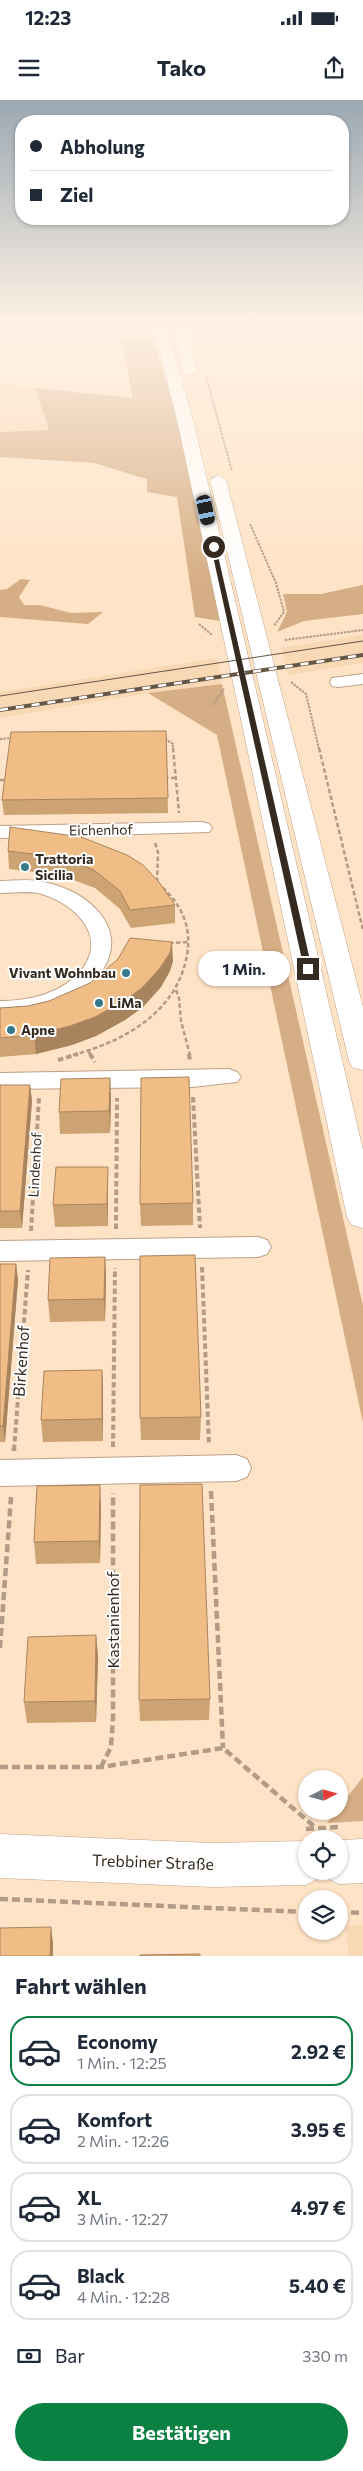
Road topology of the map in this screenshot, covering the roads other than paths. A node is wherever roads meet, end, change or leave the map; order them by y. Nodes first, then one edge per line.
1 (182, 412) edge
2 (201, 412) edge
3 (363, 678) edge
4 (338, 682) dead end
5 (202, 828) dead end
6 (0, 832) edge
7 (0, 886) edge
8 (0, 1008) edge
9 (363, 1061) edge
10 (230, 1077) dead end
11 (0, 1081) edge
12 (363, 1217) edge
13 (258, 1247) dead end
14 (0, 1251) edge
15 (223, 1469) road end
16 (6, 1473) edge
17 (298, 1854) edge
18 (0, 1856) edge
19 (348, 1858) edge
20 (363, 1862) edge

1 - 12 main road
2 - 9 main road
3 - 4 street
5 - 6 street, Eichenhof
7 - 8 street
10 - 11 street
13 - 14 street
15 - 16 street
17 - 18 main road, Trebbiner Straße
19 - 20 main road, Trebbiner Straße

